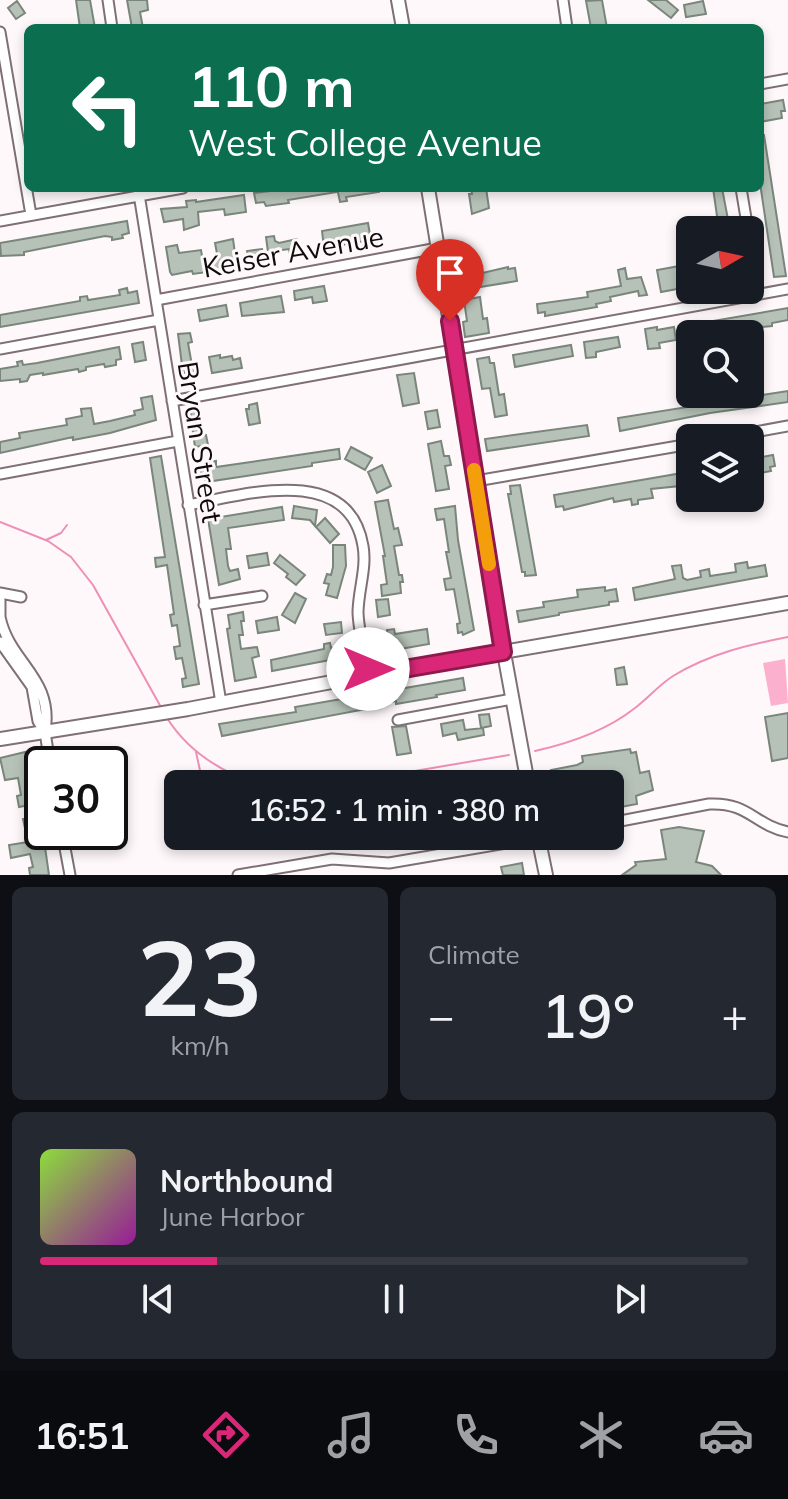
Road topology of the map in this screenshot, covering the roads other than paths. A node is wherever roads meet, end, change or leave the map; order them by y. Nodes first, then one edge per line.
1 (108, 0) edge
2 (398, 0) edge
3 (563, 0) edge
4 (111, 24) edge
5 (402, 24) edge
6 (566, 24) edge
7 (0, 32) edge
8 (788, 79) edge
9 (764, 83) edge
10 (24, 174) edge
11 (27, 192) edge
12 (139, 192) edge
13 (429, 192) edge
14 (742, 192) edge
15 (31, 215) junction
16 (746, 216) edge
17 (0, 221) edge
18 (438, 248) junction
19 (788, 289) edge
20 (764, 293) edge
21 (156, 300) junction
22 (703, 304) edge
23 (159, 320) junction
24 (0, 349) edge
25 (454, 349) junction
26 (172, 401) junction
27 (788, 426) edge
28 (764, 430) edge
29 (178, 441) junction
30 (676, 446) edge
31 (0, 474) edge
32 (476, 481) junction
33 (188, 505) junction
34 (0, 593) edge
35 (262, 596) dead end
36 (21, 597) dead end
37 (0, 600) edge
38 (788, 603) edge
39 (204, 605) junction
40 (0, 617) edge
41 (4, 643) edge
42 (503, 652) junction
43 (369, 675) junction
44 (512, 699) junction
45 (221, 703) junction
46 (398, 720) dead end
47 (45, 732) junction
48 (0, 739) edge
49 (47, 746) edge
50 (525, 770) edge
51 (624, 821) edge
52 (788, 832) edge
53 (65, 850) edge
54 (465, 850) edge
55 (543, 850) edge
56 (70, 875) edge
57 (238, 875) edge
58 (546, 875) edge

1 - 4 street
2 - 5 street
3 - 6 street
7 - 10 street
8 - 9 street
11 - 15 street
12 - 15 street
12 - 21 street, Bryan Street
13 - 18 street
14 - 16 street
15 - 17 street
18 - 21 street, Keiser Avenue
18 - 25 street
19 - 20 street
21 - 23 street, Bryan Street
22 - 25 street
23 - 24 street
23 - 26 street, Bryan Street
25 - 26 street
25 - 32 street
26 - 29 street, Bryan Street
27 - 28 street
29 - 31 street
29 - 33 street, Bryan Street
30 - 32 street
32 - 42 street
33 - 39 street, Bryan Street
33 - 43 street
34 - 36 street
35 - 39 street
37 - 40 street
38 - 42 street
39 - 45 street, Bryan Street
40 - 41 street
41 - 47 street
42 - 43 street
42 - 44 street
43 - 45 street
44 - 46 street
44 - 50 street
45 - 47 street
47 - 48 street
47 - 49 street
51 - 52 street
53 - 56 street
54 - 57 street
55 - 58 street

